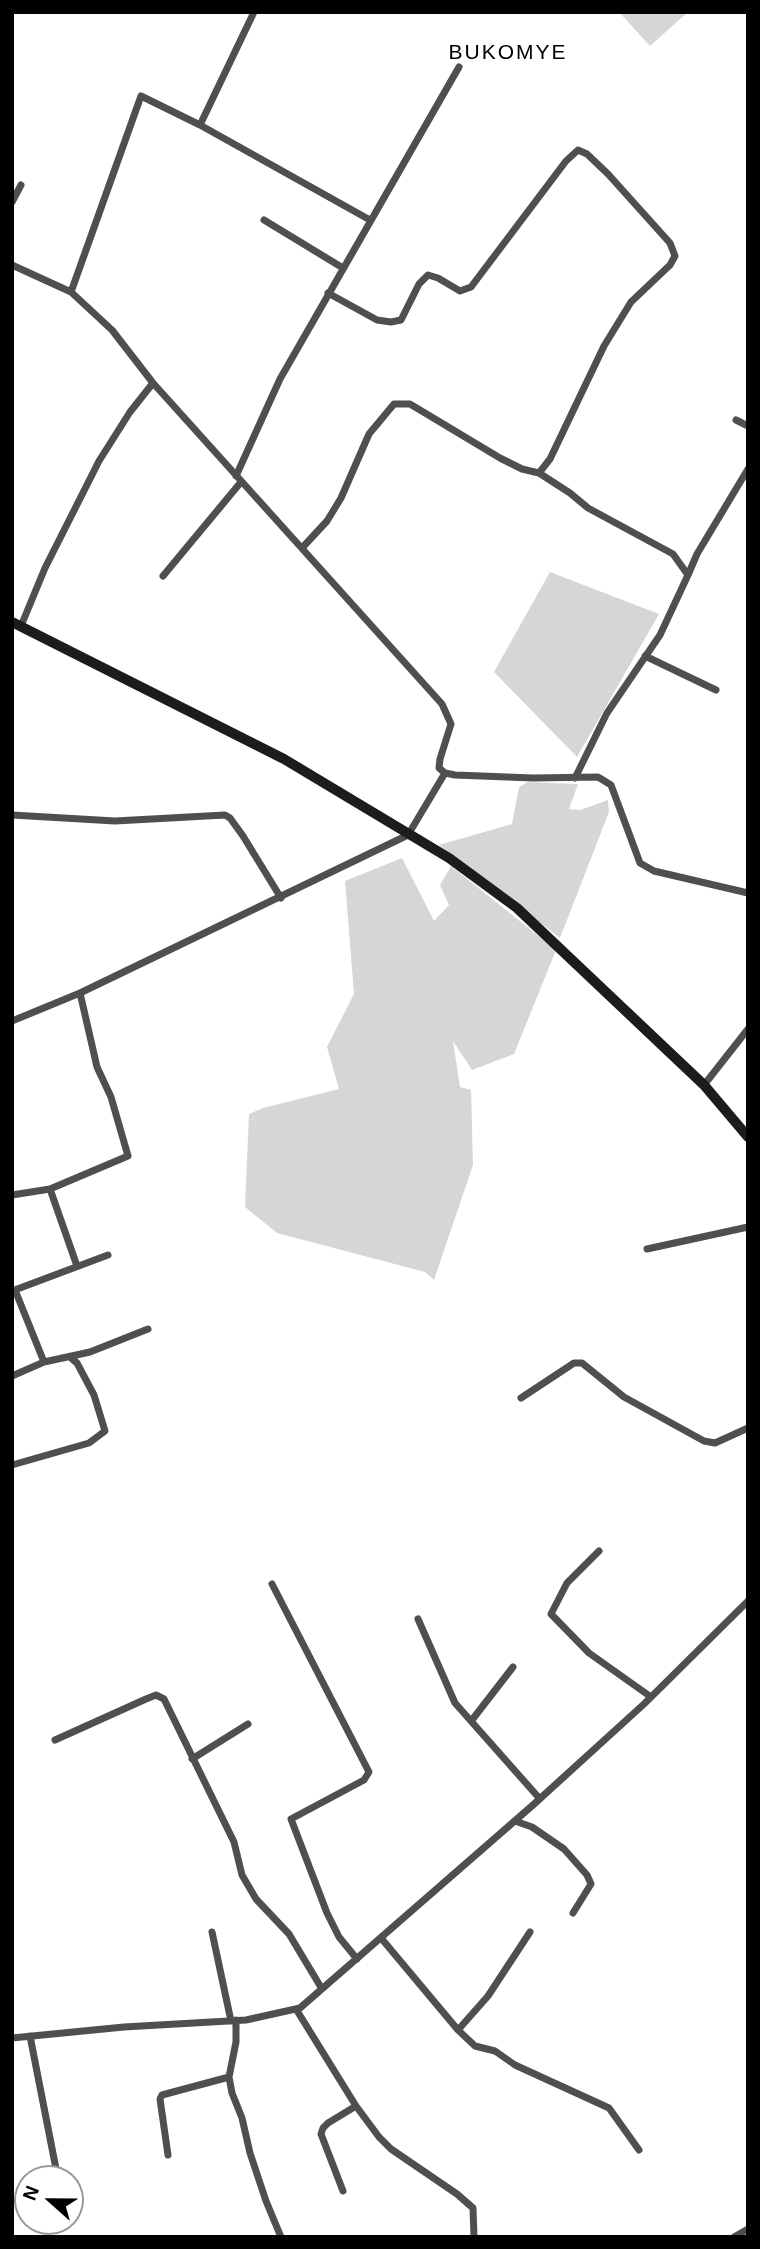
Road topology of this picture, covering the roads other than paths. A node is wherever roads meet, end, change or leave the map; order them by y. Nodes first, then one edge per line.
1 (254, 12) edge
2 (459, 67) dead end
3 (200, 125) junction
4 (21, 185) dead end
5 (12, 202) edge
6 (264, 220) dead end
7 (370, 220) junction
8 (12, 265) edge
9 (343, 268) junction
10 (71, 292) junction
11 (328, 293) junction
12 (153, 383) junction
13 (736, 420) dead end
14 (748, 426) edge
15 (748, 469) edge
16 (539, 473) junction
17 (239, 479) junction
18 (302, 548) junction
19 (688, 575) junction
20 (163, 576) dead end
21 (17, 624) edge
22 (645, 656) junction
23 (716, 690) dead end
24 (444, 773) junction
25 (575, 778) junction
26 (12, 816) edge
27 (408, 835) junction
28 (748, 893) edge
29 (281, 898) junction
30 (80, 993) junction
31 (12, 1021) edge
32 (748, 1029) edge
33 (704, 1085) junction
34 (748, 1137) edge
35 (50, 1189) junction
36 (12, 1195) edge
37 (748, 1227) edge
38 (647, 1249) dead end
39 (108, 1255) dead end
40 (77, 1266) junction
41 (14, 1291) edge
42 (148, 1329) dead end
43 (70, 1357) junction
44 (44, 1362) junction
45 (12, 1376) edge
46 (521, 1398) dead end
47 (748, 1428) edge
48 (12, 1465) edge
49 (599, 1551) dead end
50 (272, 1584) dead end
51 (748, 1601) edge
52 (418, 1619) dead end
53 (513, 1668) dead end
54 (651, 1697) junction
55 (472, 1720) junction
56 (248, 1724) dead end
57 (55, 1740) dead end
58 (192, 1759) junction
59 (540, 1799) junction
60 (515, 1821) junction
61 (573, 1913) dead end
62 (212, 1932) dead end
63 (530, 1932) dead end
64 (381, 1938) junction
65 (356, 1959) junction
66 (322, 1989) junction
67 (296, 2009) junction
68 (234, 2021) junction
69 (458, 2030) junction
70 (30, 2036) junction
71 (12, 2038) edge
72 (229, 2077) junction
73 (356, 2106) junction
74 (639, 2150) dead end
75 (168, 2155) dead end
76 (55, 2165) edge
77 (343, 2191) dead end
78 (748, 2228) edge
79 (278, 2235) edge
80 (474, 2237) edge
81 (734, 2237) edge

1 - 3 street
2 - 7 street
3 - 7 street
3 - 10 street
4 - 5 street
6 - 9 street
7 - 9 street
8 - 10 street
9 - 11 street
10 - 12 street
11 - 16 street
11 - 17 street
12 - 17 street
12 - 21 street
13 - 14 street
15 - 19 street
16 - 18 street
16 - 19 street
17 - 18 street
17 - 20 street
18 - 24 street
19 - 22 street
21 - 27 street
22 - 23 street
22 - 25 street
24 - 25 street
24 - 27 street
25 - 28 street
26 - 29 street
27 - 29 street
27 - 33 street
29 - 30 street
30 - 31 street
30 - 35 street
32 - 33 street
33 - 34 street
35 - 36 street
35 - 40 street
37 - 38 street
39 - 40 street
40 - 41 street
41 - 44 street
42 - 43 street
43 - 44 street
43 - 48 street
44 - 45 street
46 - 47 street
49 - 54 street
50 - 65 street
51 - 54 street
52 - 55 street
53 - 55 street
54 - 59 street
55 - 59 street
56 - 58 street
57 - 58 street
58 - 66 street
59 - 60 street
60 - 61 street
60 - 64 street
62 - 68 street
63 - 69 street
64 - 65 street
64 - 69 street
65 - 66 street
66 - 67 street
67 - 68 street
67 - 73 street
68 - 70 street
68 - 72 street
69 - 74 street
70 - 71 street
70 - 76 street
72 - 75 street
72 - 79 street
73 - 77 street
73 - 80 street
78 - 81 street

